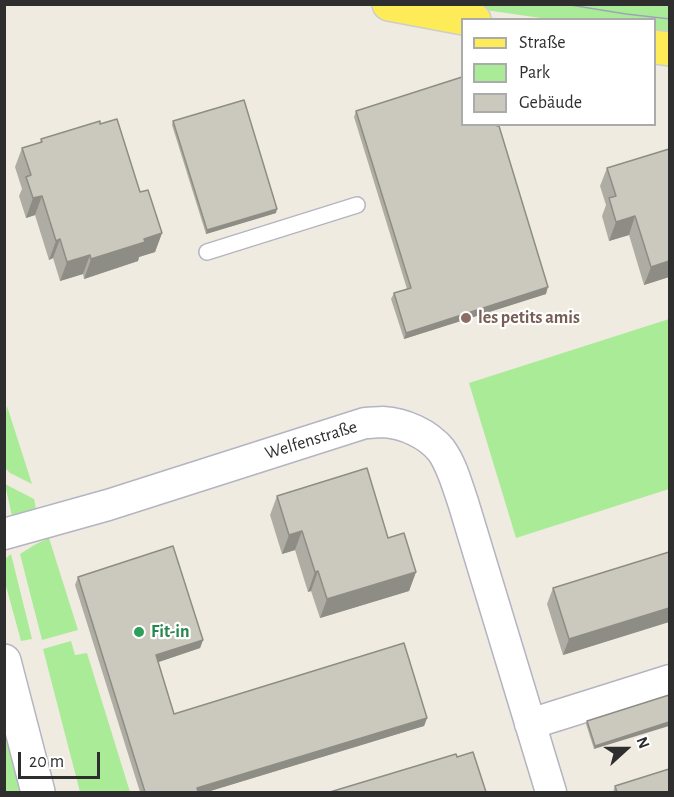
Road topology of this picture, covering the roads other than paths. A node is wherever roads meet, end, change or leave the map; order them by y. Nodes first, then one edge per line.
1 (389, 4) edge
2 (463, 18) edge
3 (357, 205) dead end
4 (207, 252) dead end
5 (4, 534) edge
6 (4, 661) edge
7 (669, 680) edge
8 (530, 724) junction
9 (38, 792) edge
10 (551, 792) edge

1 - 2 main road
3 - 4 lane
5 - 8 street, Welfenstraße
6 - 9 main road
7 - 8 street
8 - 10 street, Welfenstraße

